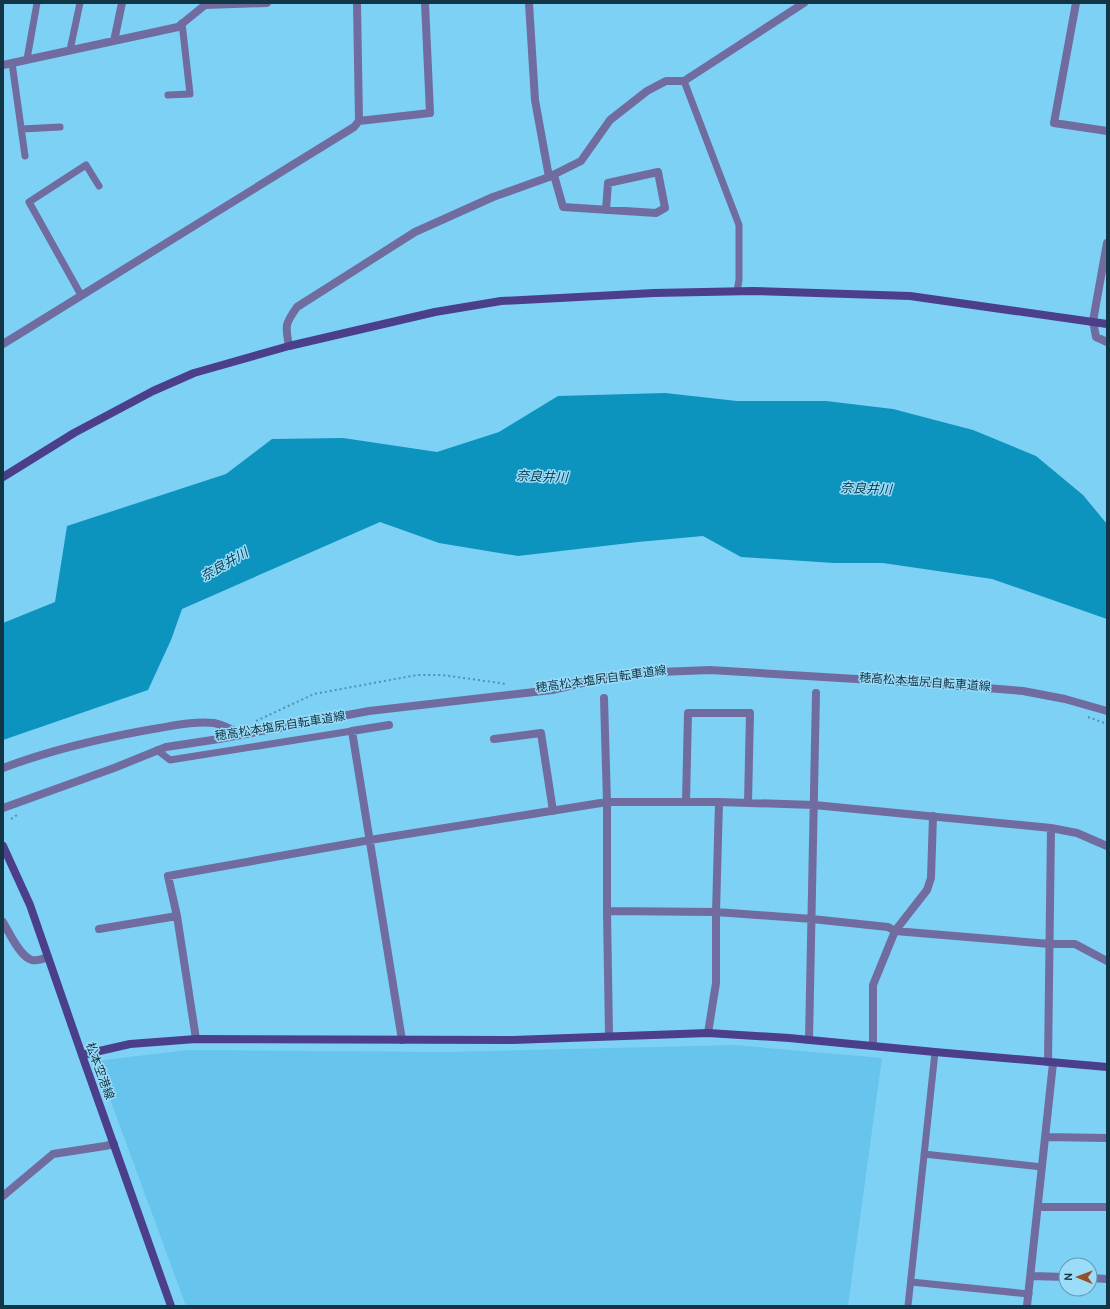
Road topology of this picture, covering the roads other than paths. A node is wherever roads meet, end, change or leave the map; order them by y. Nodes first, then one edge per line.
1 (37, 3) edge
2 (80, 3) edge
3 (122, 3) edge
4 (267, 3) edge
5 (357, 3) edge
6 (425, 3) edge
7 (529, 3) edge
8 (804, 3) edge
9 (1076, 3) edge
10 (205, 4) edge
11 (182, 23) junction
12 (114, 41) junction
13 (70, 50) junction
14 (27, 59) junction
15 (12, 63) junction
16 (3, 65) edge
17 (684, 82) junction
18 (168, 95) dead end
19 (359, 121) junction
20 (60, 127) dead end
21 (22, 130) junction
22 (1107, 131) edge
23 (25, 156) dead end
24 (551, 176) junction
25 (99, 186) dead end
26 (606, 210) junction
27 (1107, 243) edge
28 (737, 291) junction
29 (81, 295) junction
30 (1093, 321) junction
31 (1107, 324) edge
32 (1107, 342) edge
33 (3, 344) edge
34 (289, 346) junction
35 (3, 478) edge
36 (816, 693) dead end
37 (604, 698) dead end
38 (1107, 711) edge
39 (389, 725) dead end
40 (352, 731) junction
41 (241, 735) junction
42 (494, 739) dead end
43 (157, 750) junction
44 (3, 768) edge
45 (607, 802) junction
46 (686, 802) junction
47 (718, 802) junction
48 (748, 803) junction
49 (814, 805) junction
50 (3, 808) edge
51 (553, 811) junction
52 (933, 816) junction
53 (1051, 828) junction
54 (370, 840) junction
55 (3, 846) edge
56 (1107, 846) edge
57 (607, 910) junction
58 (716, 912) junction
59 (177, 916) junction
60 (812, 919) junction
61 (3, 922) edge
62 (99, 929) dead end
63 (895, 931) junction
64 (1050, 944) junction
65 (48, 957) junction
66 (1107, 960) edge
67 (708, 1033) junction
68 (609, 1036) junction
69 (196, 1039) junction
70 (402, 1040) junction
71 (809, 1040) junction
72 (873, 1046) junction
73 (935, 1052) junction
74 (82, 1055) junction
75 (1051, 1062) junction
76 (1107, 1067) edge
77 (1046, 1137) junction
78 (1107, 1138) edge
79 (114, 1144) junction
80 (924, 1154) junction
81 (1042, 1167) junction
82 (3, 1196) edge
83 (1038, 1206) junction
84 (1107, 1207) edge
85 (1030, 1276) junction
86 (1058, 1277) edge
87 (911, 1282) junction
88 (1029, 1294) junction
89 (171, 1306) edge
90 (908, 1306) edge
91 (1027, 1306) edge

1 - 14 lane
2 - 13 lane
3 - 12 street
4 - 10 street
5 - 19 street
6 - 19 street
7 - 24 street
8 - 17 street
9 - 22 street
10 - 11 street
11 - 12 street
11 - 18 lane
12 - 13 street
13 - 14 street
14 - 15 street
15 - 16 street
15 - 21 lane
17 - 24 street
17 - 28 lane
19 - 29 street
20 - 21 lane
21 - 23 lane
24 - 26 street
24 - 34 street
25 - 29 lane
26 - 26 street
27 - 30 street
28 - 30 street
28 - 34 street
29 - 33 street
30 - 31 street
30 - 32 street
34 - 35 street
36 - 49 street
37 - 45 street
38 - 41 street
39 - 40 street
40 - 43 lane
40 - 54 street
41 - 43 street
41 - 44 street
42 - 51 street
43 - 50 street
45 - 46 street
45 - 51 street
45 - 57 street
46 - 47 street
46 - 48 street
47 - 48 street
47 - 58 street
48 - 49 street
49 - 52 street
49 - 60 street
51 - 54 street
52 - 53 street
52 - 63 street
53 - 56 street
53 - 64 street
54 - 59 street
54 - 70 street
55 - 65 street, 松本空港線
57 - 58 street
57 - 68 street
58 - 60 street
58 - 67 street
59 - 62 street
59 - 69 street
60 - 63 street
60 - 71 street
61 - 65 street
63 - 64 street
63 - 72 street
64 - 66 street
64 - 75 street
65 - 74 street, 松本空港線
67 - 68 street
67 - 71 street
68 - 70 street
69 - 70 street
69 - 74 street
71 - 72 street
72 - 73 street
73 - 75 street
73 - 80 lane
74 - 79 street, 松本空港線
75 - 76 street
75 - 77 street
77 - 78 street
77 - 81 street
79 - 82 street
79 - 89 street, 松本空港線
80 - 81 lane
80 - 87 lane
81 - 83 street
83 - 84 street
83 - 85 street
85 - 86 street
85 - 88 street
87 - 88 lane
87 - 90 lane
88 - 91 street

